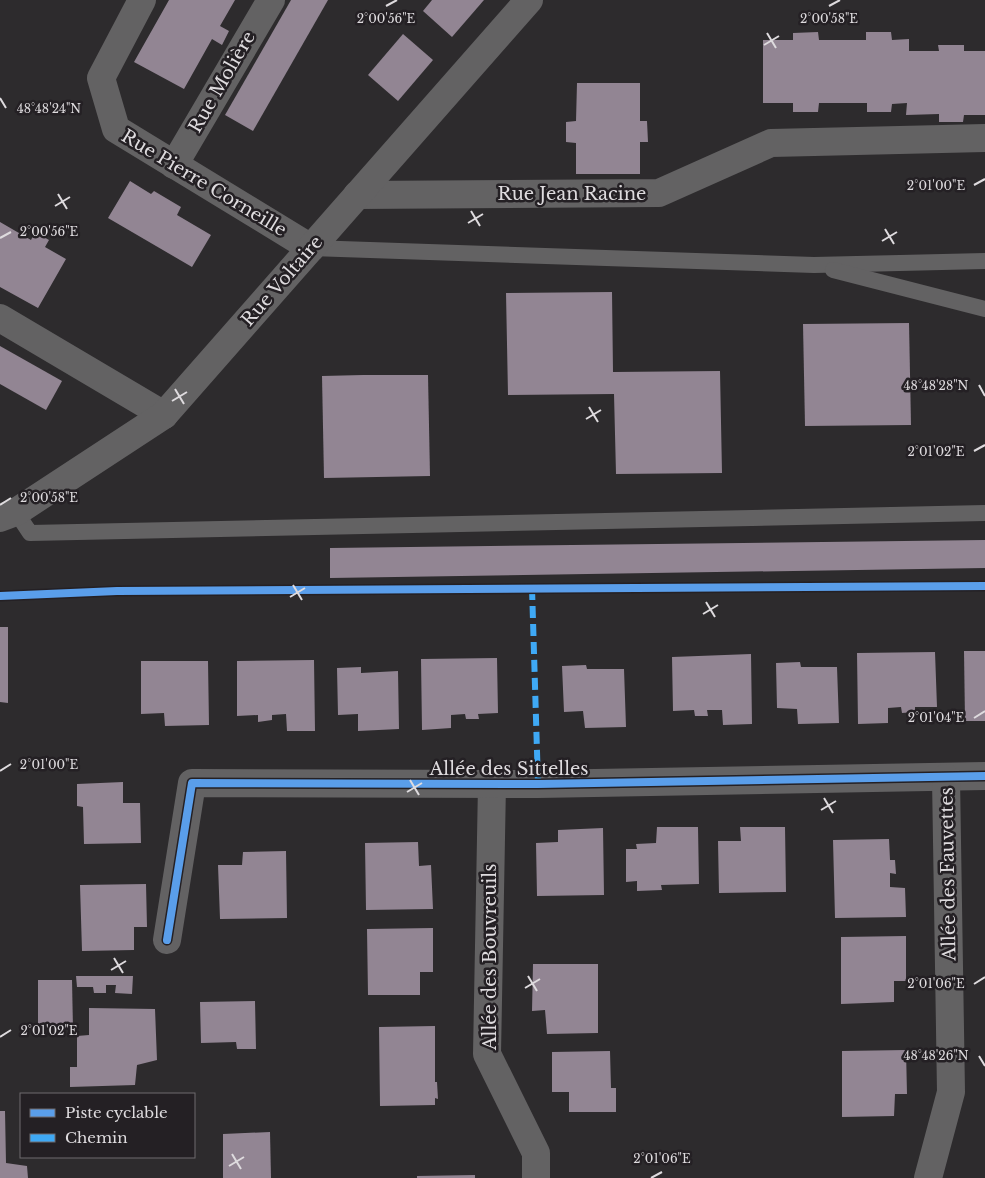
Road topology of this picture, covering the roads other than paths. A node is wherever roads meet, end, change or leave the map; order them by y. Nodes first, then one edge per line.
1 (142, 0) edge
2 (271, 0) edge
3 (528, 0) edge
4 (985, 138) edge
5 (174, 165) junction
6 (357, 195) junction
7 (311, 248) junction
8 (985, 261) edge
9 (814, 265) junction
10 (985, 309) edge
11 (0, 318) edge
12 (164, 415) junction
13 (985, 513) edge
14 (8, 515) edge
15 (985, 776) edge
16 (946, 778) junction
17 (492, 784) junction
18 (166, 940) dead end
19 (536, 1178) edge
20 (928, 1178) edge

1 - 5 street, Rue Pierre Corneille
2 - 5 street, Rue Molière
3 - 6 street, Rue Voltaire
4 - 6 street, Rue Jean Racine
5 - 7 street, Rue Pierre Corneille
6 - 7 street, Rue Voltaire
7 - 9 lane
7 - 12 street, Rue Voltaire
8 - 9 lane
9 - 10 lane
11 - 12 street
12 - 14 street, Rue Voltaire
13 - 14 lane
15 - 16 street, Allée des Sittelles
16 - 17 street, Allée des Sittelles
16 - 20 street, Allée des Fauvettes
17 - 18 street, Allée des Sittelles
17 - 19 street, Allée des Bouvreuils

